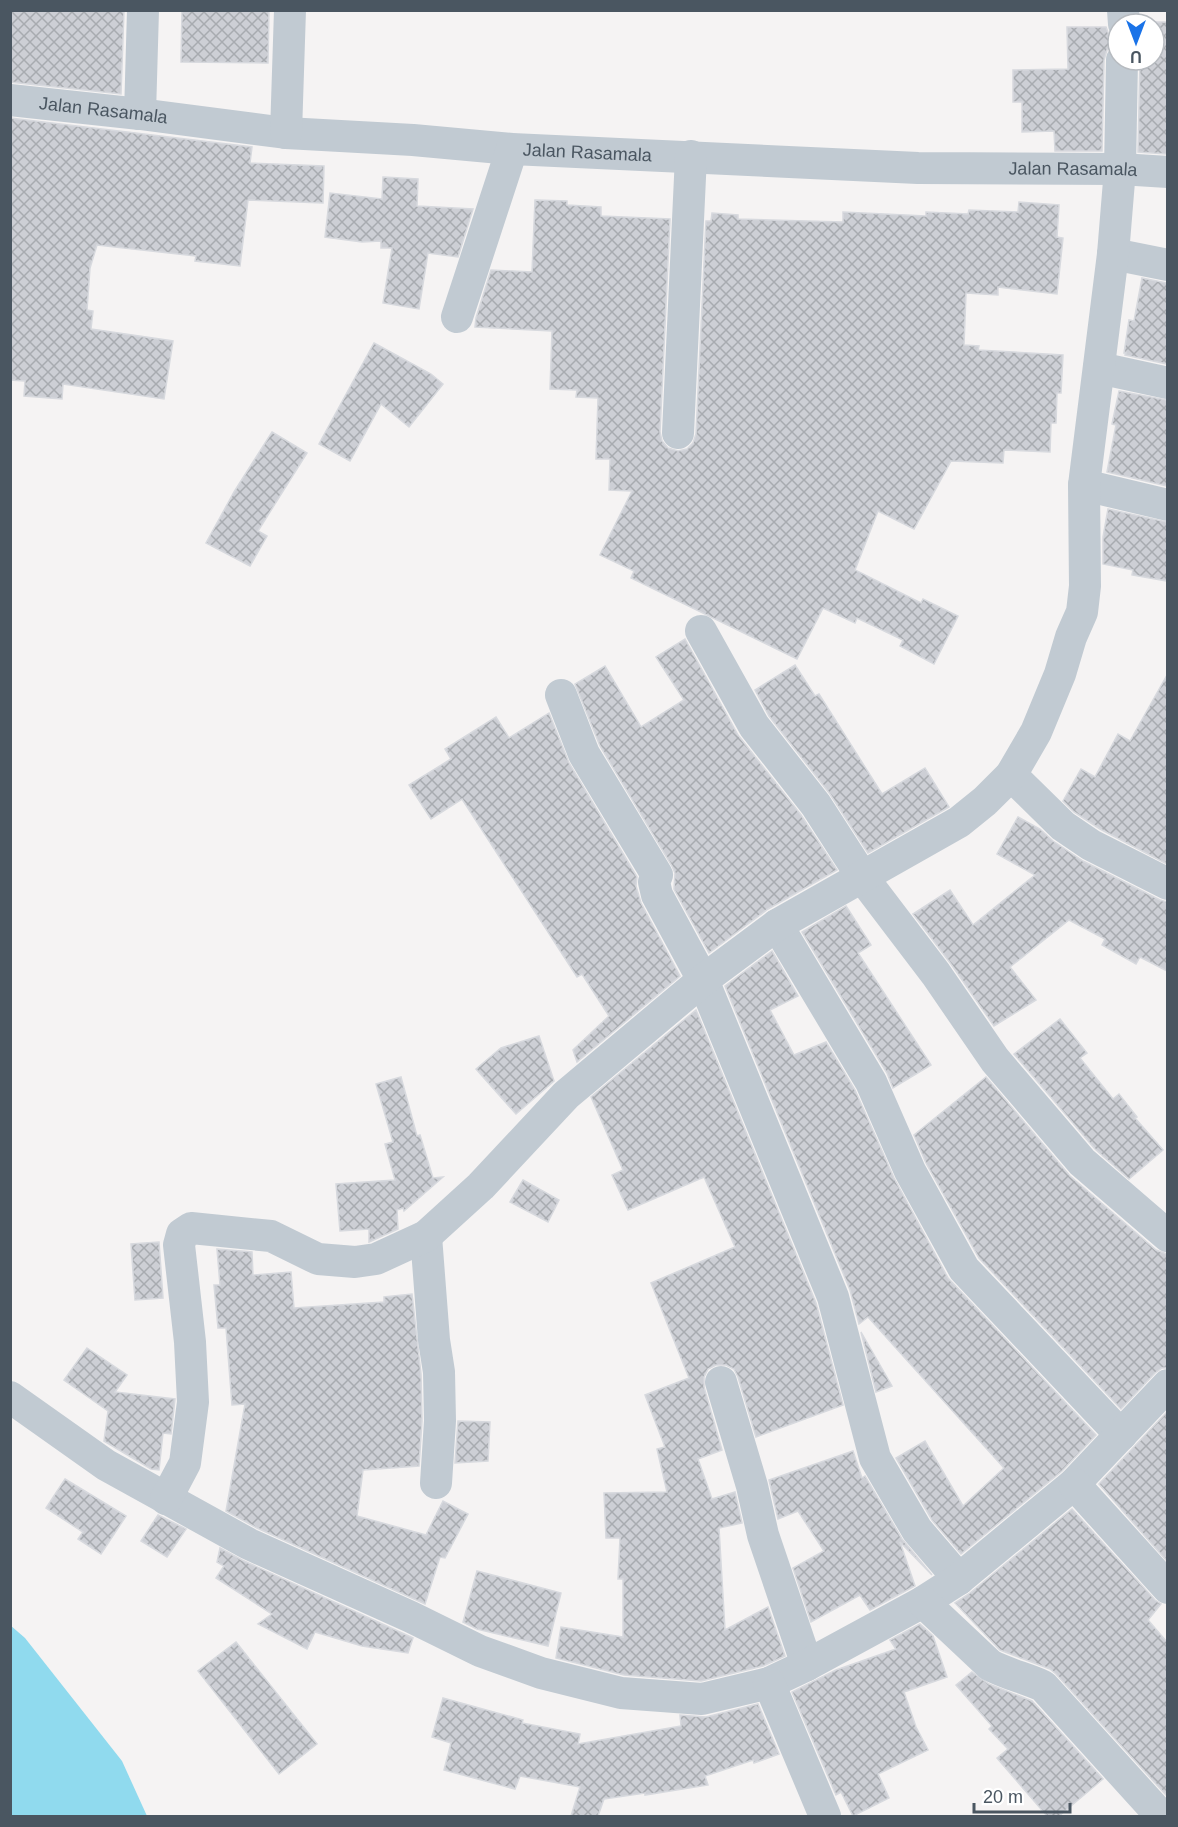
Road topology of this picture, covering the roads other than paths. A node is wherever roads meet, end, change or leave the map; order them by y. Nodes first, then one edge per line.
1 (143, 10) edge
2 (290, 10) edge
3 (1122, 72) edge
4 (10, 100) edge
5 (140, 114) junction
6 (286, 133) junction
7 (512, 149) junction
8 (691, 156) junction
9 (1120, 169) junction
10 (1167, 172) edge
11 (1113, 254) junction
12 (1167, 265) edge
13 (457, 317) dead end
14 (1099, 368) junction
15 (1167, 383) edge
16 (678, 433) dead end
17 (1084, 485) junction
18 (1167, 505) edge
19 (701, 631) dead end
20 (561, 695) dead end
21 (1011, 775) junction
22 (862, 878) junction
23 (1167, 884) edge
24 (777, 926) junction
25 (703, 980) junction
26 (426, 1236) junction
27 (1167, 1236) edge
28 (721, 1382) dead end
29 (1167, 1385) edge
30 (10, 1397) edge
31 (1121, 1435) junction
32 (436, 1483) dead end
33 (1074, 1485) junction
34 (166, 1499) junction
35 (959, 1579) junction
36 (1167, 1588) edge
37 (923, 1602) junction
38 (807, 1665) junction
39 (769, 1683) junction
40 (825, 1816) edge
41 (1161, 1816) edge

1 - 5 street
2 - 6 street
3 - 9 street
4 - 5 street, Jalan Rasamala
5 - 6 street, Jalan Rasamala
6 - 7 street, Jalan Rasamala
7 - 8 street, Jalan Rasamala
7 - 13 street
8 - 9 street, Jalan Rasamala
8 - 16 street
9 - 10 street, Jalan Rasamala
9 - 11 street
11 - 12 street
11 - 14 street
14 - 15 street
14 - 17 street
17 - 18 street
17 - 21 street
19 - 22 street
20 - 25 street
21 - 22 street
21 - 23 street
22 - 24 street
22 - 27 street
24 - 25 street
24 - 31 street
25 - 26 street
25 - 35 street
26 - 32 street
26 - 34 street
28 - 38 street
29 - 31 street
30 - 34 street
31 - 33 street
33 - 35 street
33 - 36 street
34 - 39 street
35 - 37 street
37 - 38 street
37 - 41 street
38 - 39 street
39 - 40 street

